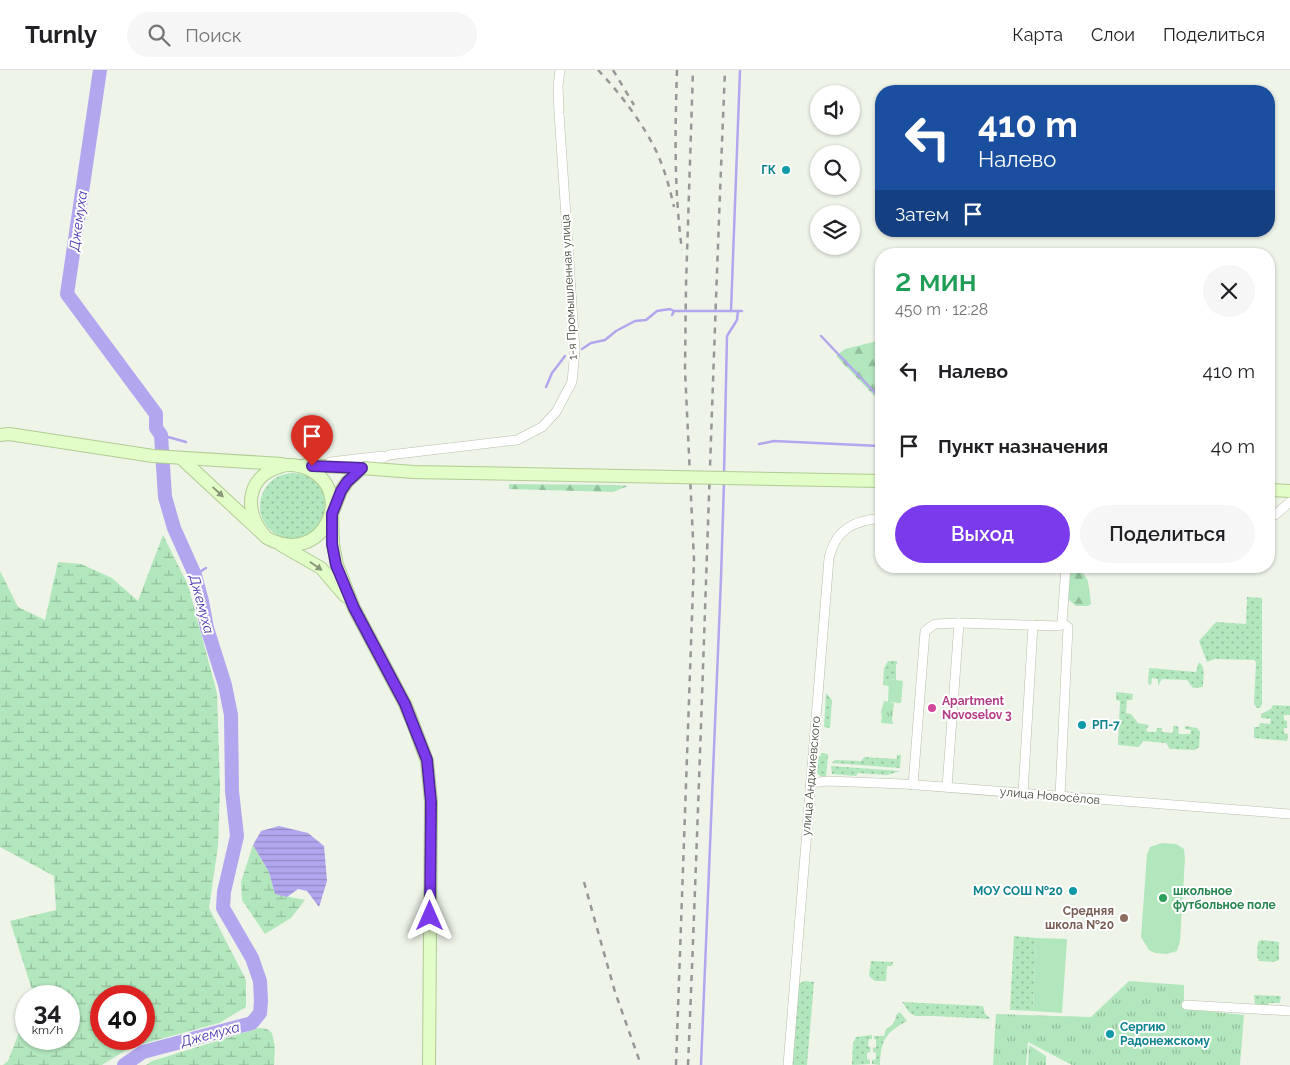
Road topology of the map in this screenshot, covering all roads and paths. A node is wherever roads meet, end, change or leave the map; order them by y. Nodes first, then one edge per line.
1 (560, 70) edge
2 (0, 435) edge
3 (390, 455) junction
4 (180, 459) junction
5 (295, 465) junction
6 (362, 468) junction
7 (875, 481) edge
8 (1275, 490) edge
9 (1290, 491) edge
10 (1290, 502) edge
11 (332, 514) junction
12 (1275, 515) edge
13 (875, 519) edge
14 (270, 540) junction
15 (1066, 573) edge
16 (354, 608) junction
17 (959, 623) junction
18 (1062, 623) junction
19 (1034, 625) junction
20 (810, 783) junction
21 (913, 785) junction
22 (947, 787) junction
23 (1023, 793) junction
24 (1060, 796) junction
25 (1290, 814) edge
26 (1186, 1005) dead end
27 (1290, 1011) edge
28 (429, 1065) edge
29 (788, 1065) edge

1 - 3 street, 1-я Промышленная улица
2 - 4 street
3 - 5 street
3 - 6 street, 1-я Промышленная улица
4 - 5 street
4 -> 14 street
5 - 6 street
5 - 11 street
5 - 14 street
6 - 7 street, bridge
6 - 11 street
8 - 9 street
10 - 12 street
11 - 14 street
11 - 16 street
13 - 20 street, улица Анджиевского
14 -> 16 street
15 - 18 street
16 - 28 street
17 - 19 street
17 - 21 street
17 - 22 street
18 - 19 street
18 - 24 street
19 - 23 street
20 - 21 street, улица Новосёлов
20 - 29 street, улица Анджиевского
21 - 22 street, улица Новосёлов
22 - 23 street, улица Новосёлов
23 - 24 street, улица Новосёлов
24 - 25 street, улица Новосёлов
26 - 27 street

